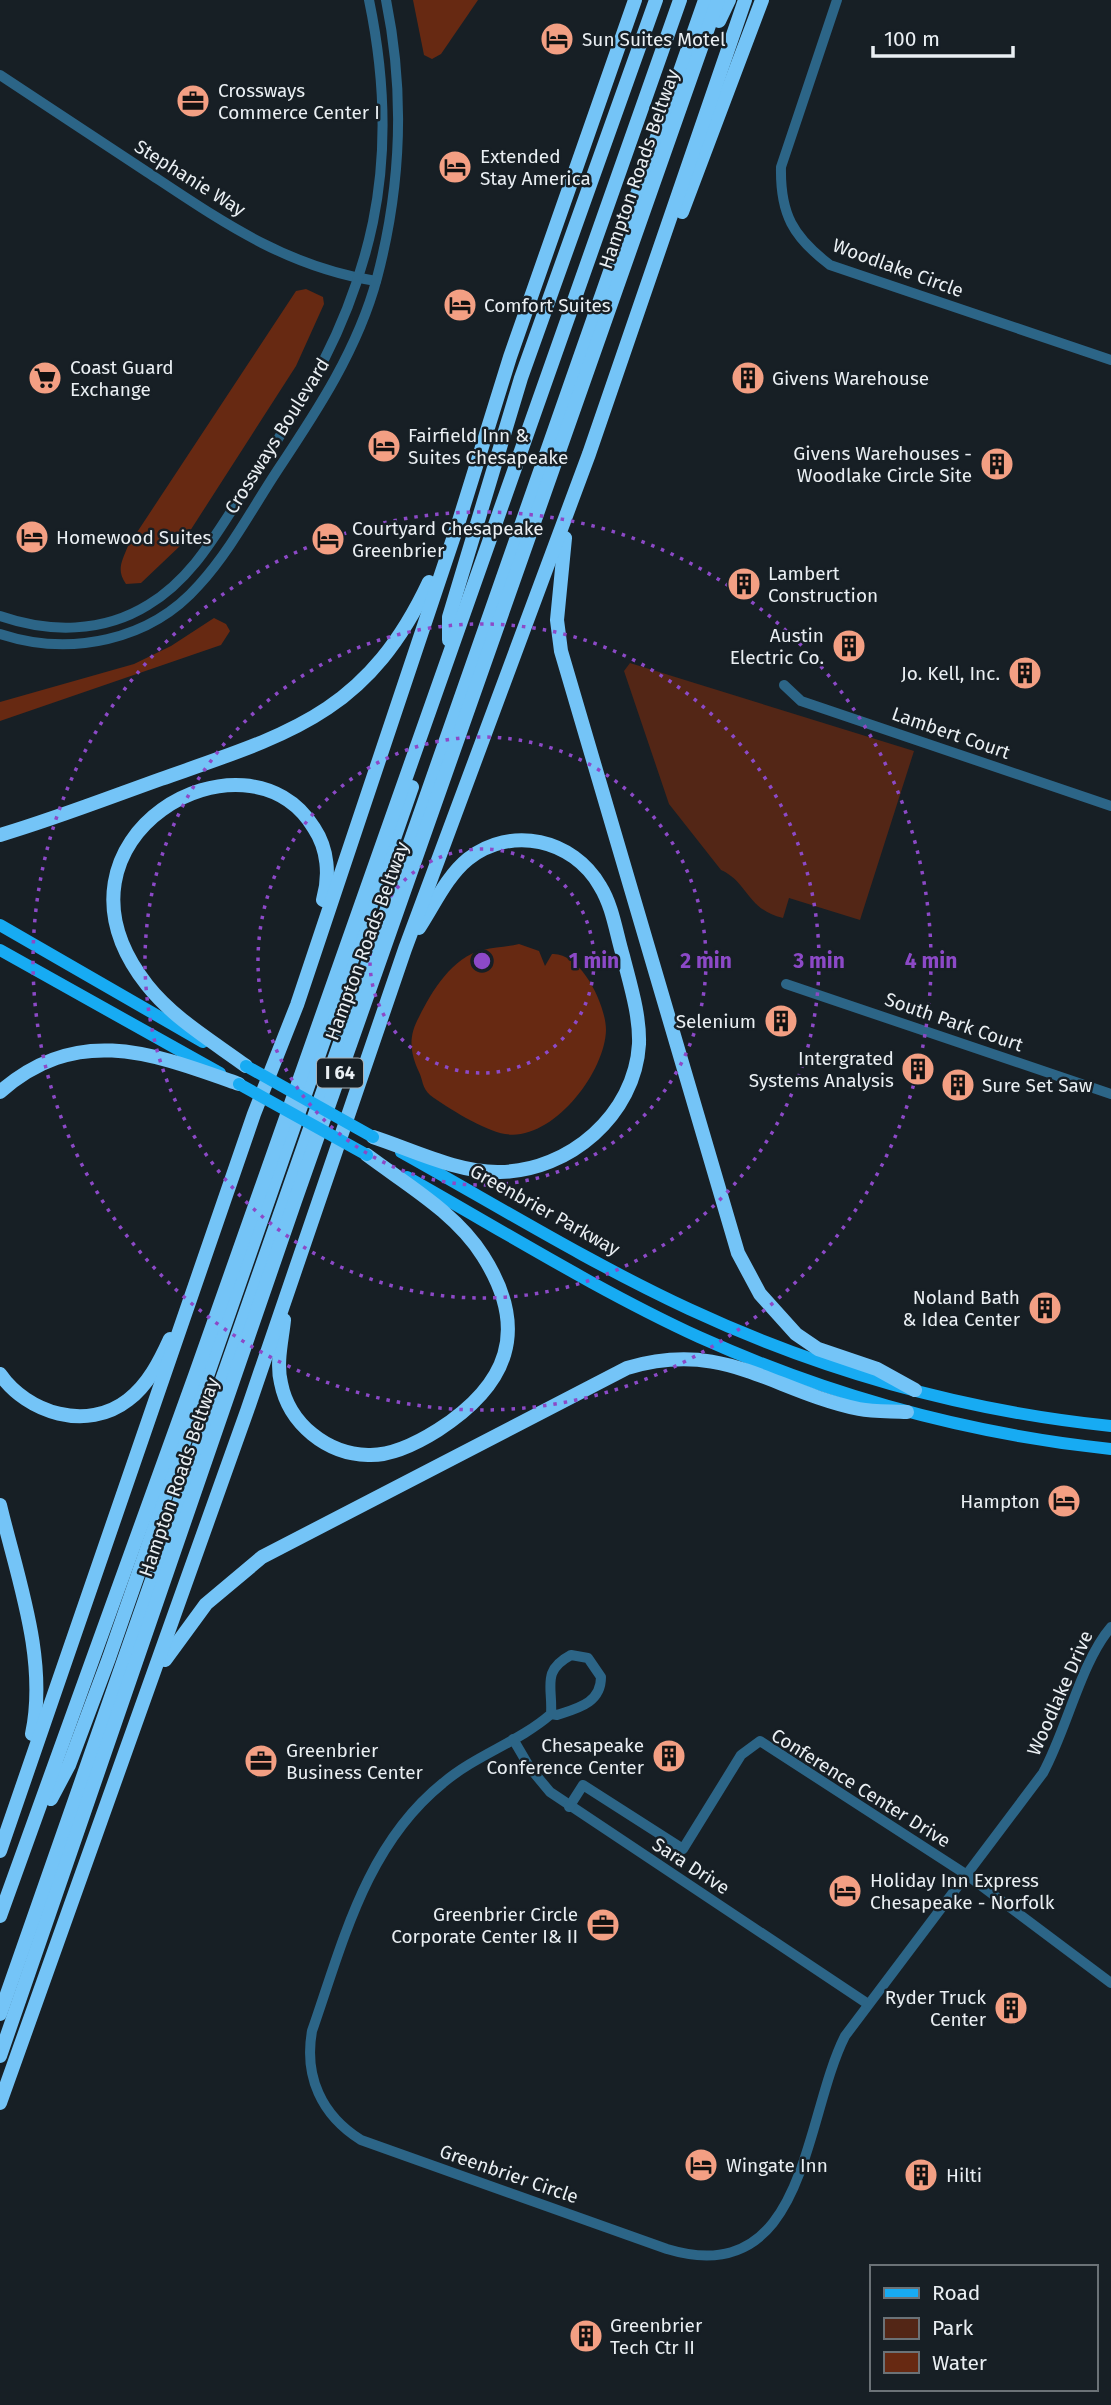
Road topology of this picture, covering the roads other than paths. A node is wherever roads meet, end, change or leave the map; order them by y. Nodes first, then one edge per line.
1 (369, 0) edge
2 (386, 0) edge
3 (635, 0) edge
4 (656, 0) edge
5 (680, 0) edge
6 (689, 0) edge
7 (705, 0) edge
8 (718, 0) edge
9 (729, 0) edge
10 (745, 0) edge
11 (762, 0) edge
12 (837, 0) edge
13 (0, 75) edge
14 (686, 92) junction
15 (360, 279) junction
16 (376, 281) junction
17 (648, 286) junction
18 (1111, 360) edge
19 (589, 454) junction
20 (459, 521) junction
21 (0, 616) edge
22 (0, 634) edge
23 (449, 653) junction
24 (784, 685) dead end
25 (1111, 806) edge
26 (0, 835) edge
27 (0, 925) edge
28 (405, 949) junction
29 (0, 950) edge
30 (786, 984) dead end
31 (296, 1005) junction
32 (246, 1066) junction
33 (239, 1084) junction
34 (0, 1092) edge
35 (1111, 1094) edge
36 (373, 1136) junction
37 (367, 1155) junction
38 (203, 1268) junction
39 (288, 1290) junction
40 (0, 1374) edge
41 (915, 1390) junction
42 (907, 1412) junction
43 (1111, 1426) edge
44 (1111, 1449) edge
45 (0, 1505) edge
46 (1111, 1626) edge
47 (139, 1712) junction
48 (551, 1714) junction
49 (513, 1739) junction
50 (17, 1799) junction
51 (569, 1807) junction
52 (25, 1847) junction
53 (0, 1851) edge
54 (967, 1875) junction
55 (0, 1916) edge
56 (1111, 1983) edge
57 (868, 2004) junction
58 (0, 2014) edge
59 (0, 2056) edge
60 (0, 2103) edge

1 - 15 street, Crossways Boulevard
2 - 16 street, Crossways Boulevard
3 - 20 highway
4 - 23 highway
5 - 23 highway, Hampton Roads Beltway / I 64
6 - 52 highway
7 - 58 highway
8 - 14 highway, Hampton Roads Beltway / I 64
9 - 14 highway
10 - 17 highway
11 - 17 highway
12 - 18 street, Woodlake Circle
13 - 15 street, Stephanie Way
14 - 59 highway, Hampton Roads Beltway / I 64
15 - 16 street, Stephanie Way
15 - 21 street, Crossways Boulevard
16 - 22 street, Crossways Boulevard
17 - 19 highway
19 - 28 highway
19 - 41 highway
20 - 26 highway
20 - 31 highway
23 - 52 highway, Hampton Roads Beltway / I 64
24 - 25 street, Lambert Court
27 - 32 main road, Greenbrier Parkway
28 - 36 highway
28 - 39 highway
29 - 33 main road, Greenbrier Parkway
30 - 35 street, South Park Court
31 - 32 highway
31 - 38 highway
32 - 36 main road, Greenbrier Parkway, bridge
33 - 34 highway
33 - 37 main road, Greenbrier Parkway, bridge
36 - 41 main road, Greenbrier Parkway
37 - 39 highway
37 - 42 main road, Greenbrier Parkway
38 - 40 highway
38 - 50 highway
39 - 47 highway
41 - 43 main road, Greenbrier Parkway
42 - 44 main road, Greenbrier Parkway
42 - 47 highway
45 - 50 highway
46 - 54 street, Woodlake Drive
47 - 60 highway
48 - 48 street, Greenbrier Circle
48 - 49 street, Greenbrier Circle
49 - 51 street, Sara Drive
49 - 57 street, Greenbrier Circle
50 - 53 highway
51 - 54 street, Conference Center Drive
51 - 57 street, Sara Drive
52 - 55 highway, Hampton Roads Beltway / I 64
54 - 56 street
54 - 57 street, Greenbrier Circle

